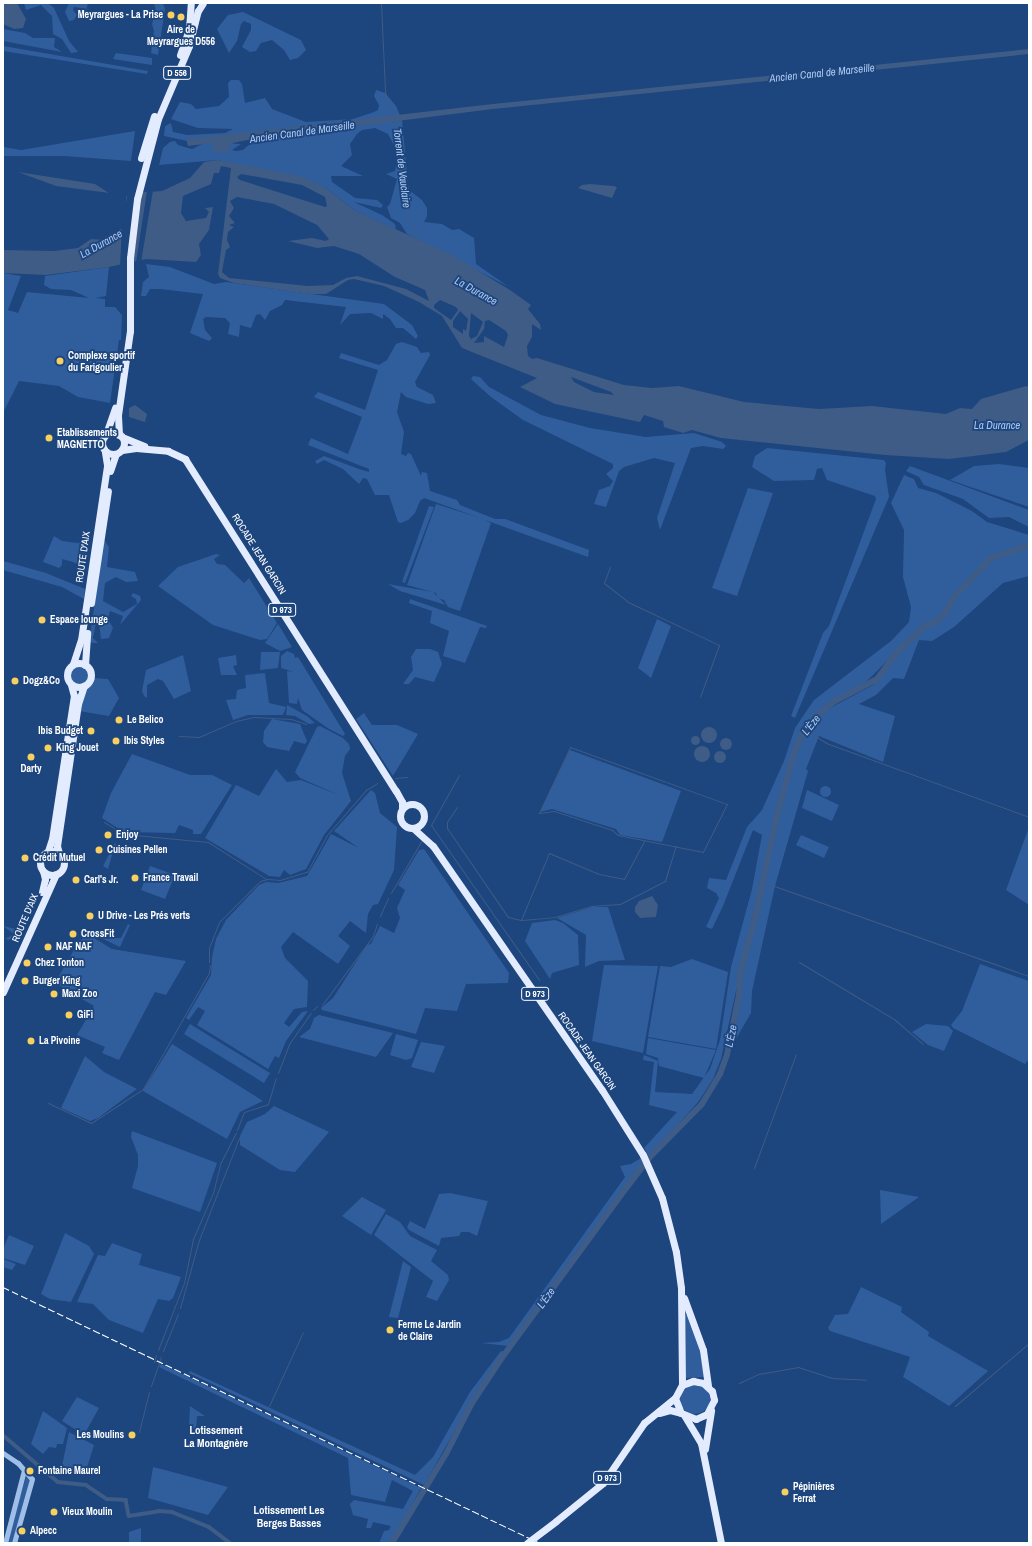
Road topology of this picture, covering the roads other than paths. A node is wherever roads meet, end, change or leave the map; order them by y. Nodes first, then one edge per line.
1 (191, 3) edge
2 (202, 3) edge
3 (148, 142) junction
4 (128, 277) junction
5 (106, 434) junction
6 (120, 436) junction
7 (153, 450) junction
8 (105, 452) junction
9 (119, 452) junction
10 (73, 664) junction
11 (85, 665) junction
12 (71, 685) junction
13 (84, 686) junction
14 (396, 791) junction
15 (412, 804) junction
16 (402, 808) junction
17 (423, 822) junction
18 (414, 828) junction
19 (433, 846) junction
20 (48, 851) junction
21 (59, 853) junction
22 (43, 871) junction
23 (56, 874) junction
24 (3, 981) edge
25 (3, 992) edge
26 (681, 1288) junction
27 (682, 1385) junction
28 (708, 1386) junction
29 (676, 1398) junction
30 (711, 1409) junction
31 (682, 1414) junction
32 (653, 1415) junction
33 (3, 1453) edge
34 (706, 1461) junction
35 (25, 1477) junction
36 (5, 1543) edge
37 (14, 1543) edge
38 (527, 1543) edge
39 (721, 1543) edge

1 - 3 main road, D 556
2 - 3 main road, D 556
3 - 4 main road, D 556
4 - 5 main road
4 - 6 main road
5 - 6 main road
5 - 8 main road, ROUTE D'AIX
6 - 7 main road, ROCADE JEAN GARCIN / D 973
6 - 9 main road, ROUTE D'AIX
7 - 9 main road, ROCADE JEAN GARCIN / D 973
7 - 14 main road, ROCADE JEAN GARCIN / D 973
8 - 9 main road, ROCADE JEAN GARCIN
8 - 10 main road, ROUTE D'AIX
9 - 11 main road, ROUTE D'AIX
10 - 11 main road
10 - 12 main road
11 - 13 main road
12 - 13 main road
12 - 20 main road
13 - 21 main road
14 - 15 main road, ROCADE JEAN GARCIN / D 973
14 - 16 main road, ROCADE JEAN GARCIN / D 973
15 - 16 main road
15 - 17 main road
16 - 18 main road
17 - 18 main road
17 - 19 main road, ROCADE JEAN GARCIN / D 973
18 - 19 main road, ROCADE JEAN GARCIN / D 973
19 - 26 main road, ROCADE JEAN GARCIN / D 973
20 - 21 main road
20 - 22 main road
21 - 23 main road
22 - 23 main road
22 - 24 main road, ROUTE D'AIX
23 - 25 main road, ROUTE D'AIX
26 - 27 main road, ROCADE JEAN GARCIN / D 973
26 - 28 main road, ROCADE JEAN GARCIN / D 973
27 - 28 main road
27 - 29 main road
28 - 30 main road
29 - 31 main road
29 - 32 main road, D 973
30 - 31 main road
30 - 34 main road
31 - 32 main road
31 - 34 main road
32 - 38 main road, D 973, bridge
33 - 35 street
34 - 39 main road
35 - 36 street
35 - 37 street

